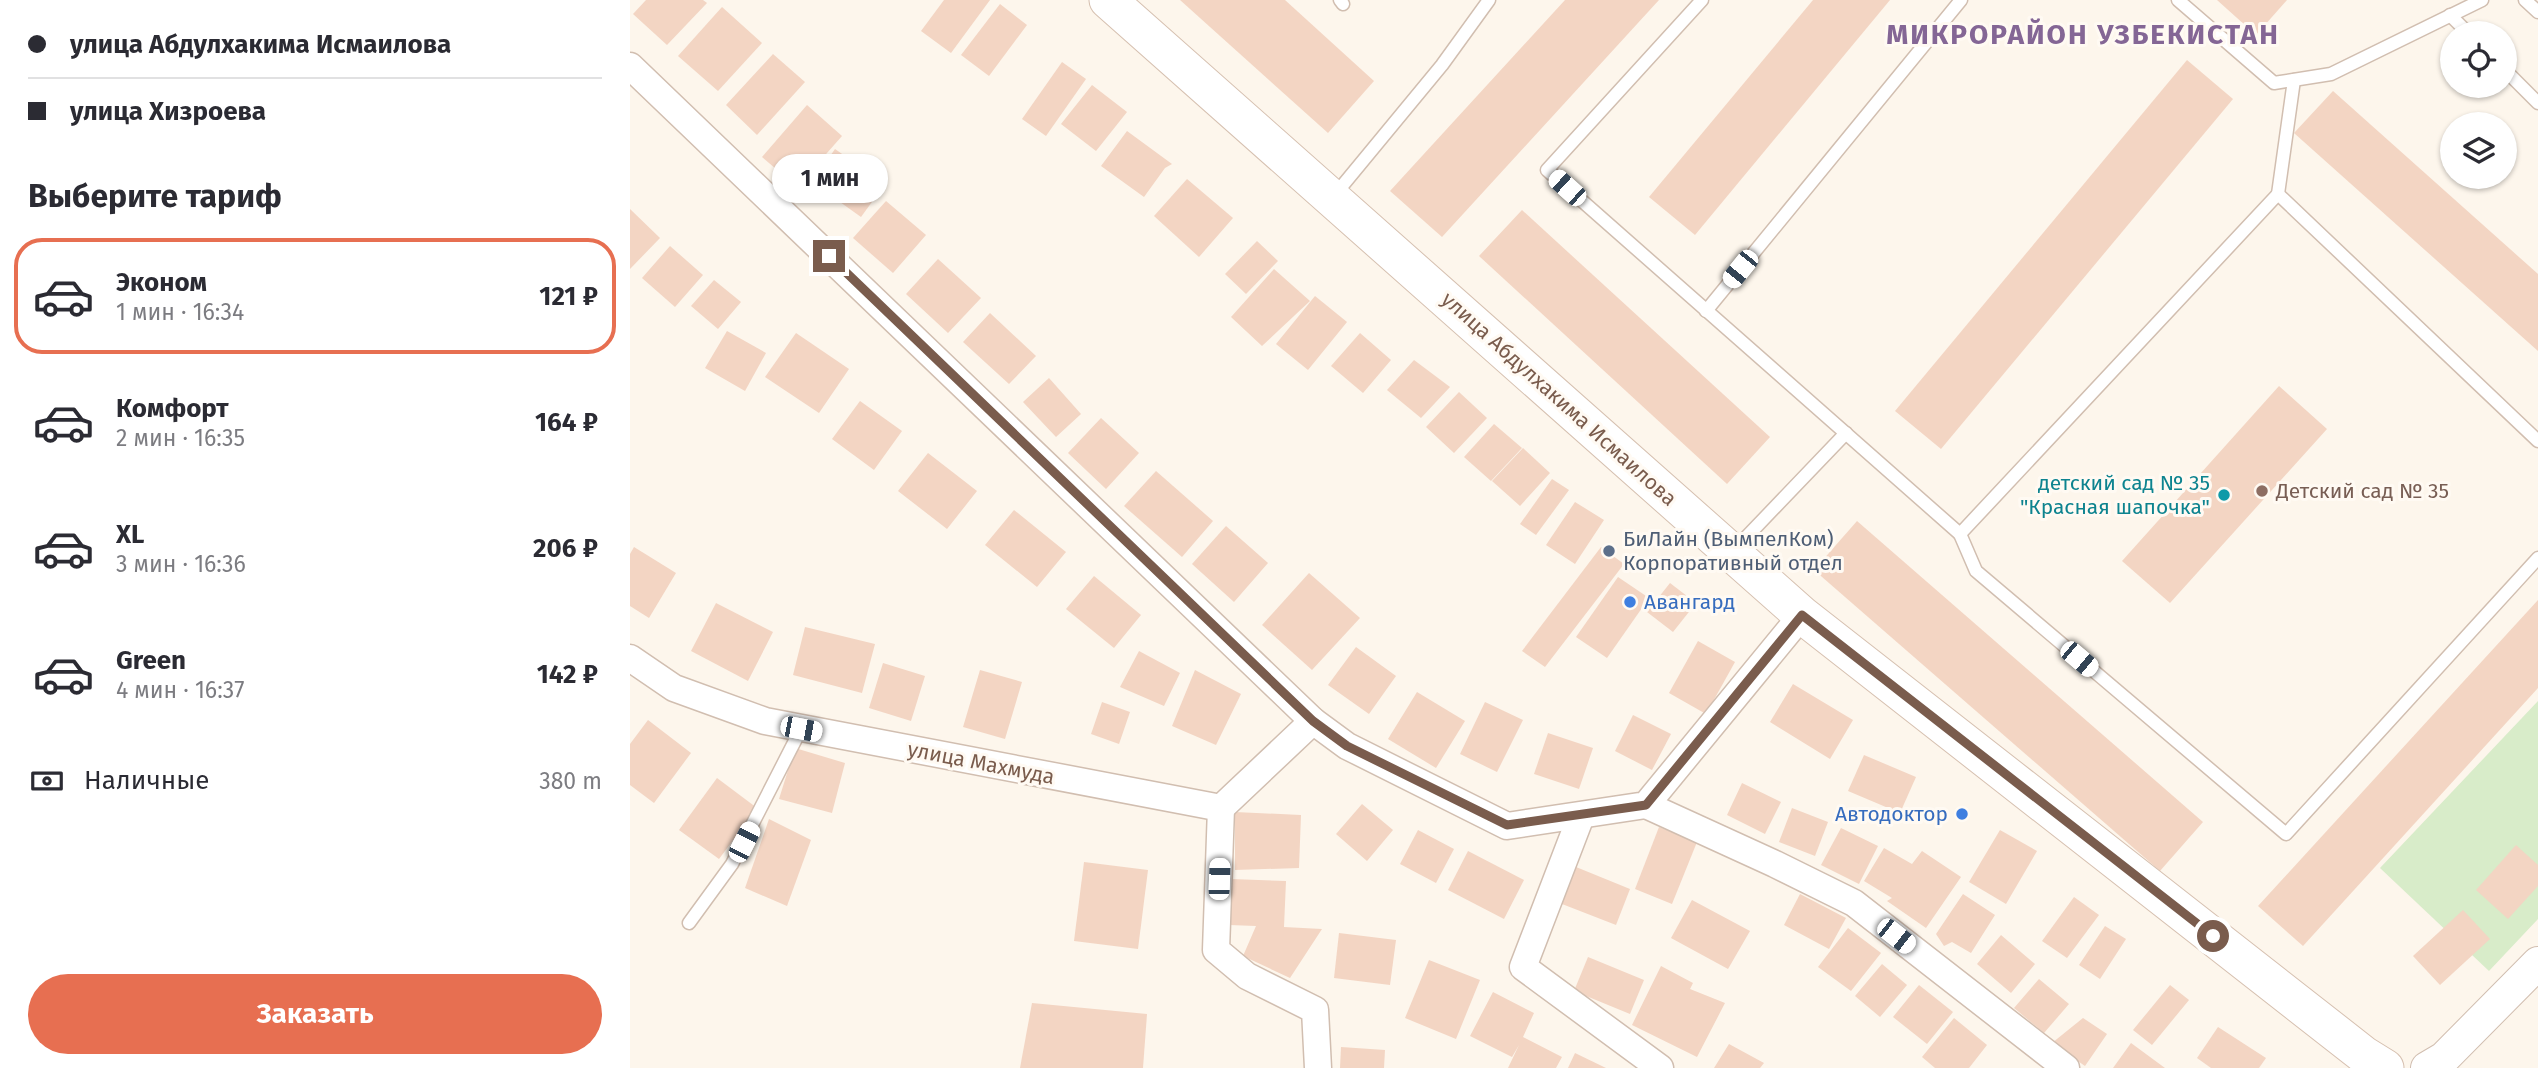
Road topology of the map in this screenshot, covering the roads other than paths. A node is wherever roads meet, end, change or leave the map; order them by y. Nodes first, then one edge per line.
1 (1108, 0) edge
2 (1489, 0) edge
3 (1702, 0) edge
4 (1961, 0) edge
5 (2178, 0) edge
6 (2482, 0) edge
7 (2525, 0) edge
8 (2538, 12) edge
9 (2450, 15) junction
10 (2456, 21) edge
11 (630, 66) edge
12 (2294, 80) junction
13 (2517, 82) edge
14 (2538, 103) edge
15 (2278, 194) junction
16 (1332, 198) junction
17 (1706, 311) junction
18 (1846, 433) junction
19 (2538, 441) edge
20 (1960, 534) junction
21 (1731, 552) junction
22 (2538, 558) edge
23 (1802, 615) junction
24 (630, 658) edge
25 (1313, 721) junction
26 (801, 729) junction
27 (1646, 805) junction
28 (1221, 808) junction
29 (1581, 816) junction
30 (689, 923) dead end
31 (2538, 963) edge
32 (1318, 1068) edge
33 (1660, 1068) edge
34 (2066, 1068) edge
35 (2385, 1068) edge
36 (2427, 1068) edge

1 - 16 main road, улица Абдулхакима Исмаилова
2 - 16 lane
3 - 17 lane
4 - 17 lane
5 - 12 lane
6 - 9 lane
7 - 8 lane
9 - 10 lane
9 - 12 lane
11 - 25 street
12 - 15 lane
13 - 14 lane
15 - 19 lane
15 - 20 lane
16 - 21 main road, улица Абдулхакима Исмаилова
17 - 18 lane
18 - 20 lane
18 - 21 lane
20 - 22 lane
21 - 23 main road, улица Абдулхакима Исмаилова
23 - 27 street
23 - 35 main road, улица Абдулхакима Исмаилова
24 - 26 street, улица Махмуда
25 - 28 street
25 - 29 street
26 - 28 street, улица Махмуда
26 - 30 lane
27 - 29 street
27 - 34 street
28 - 32 street
29 - 33 street
31 - 36 street

